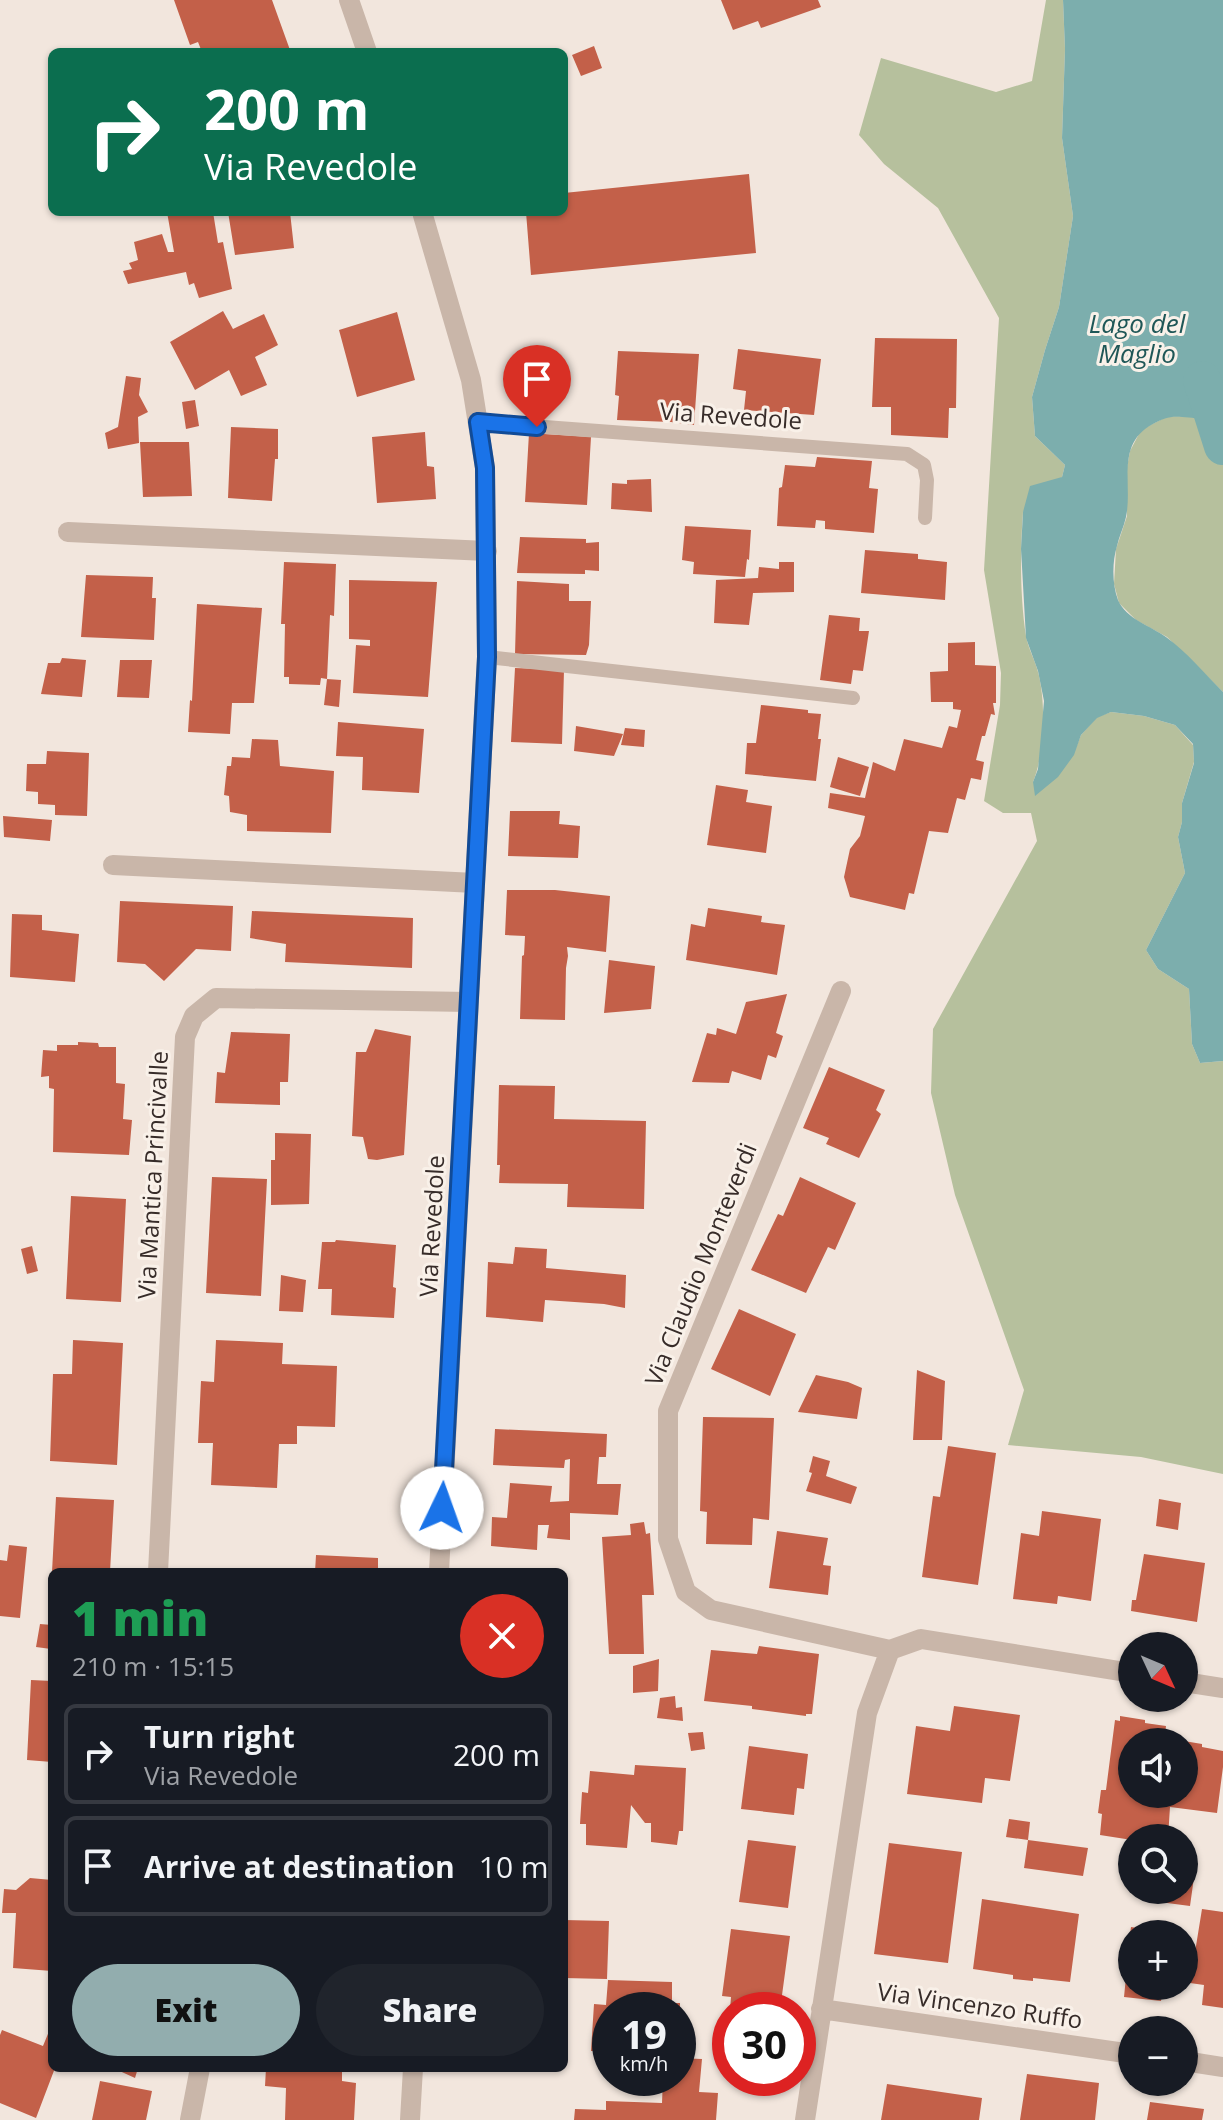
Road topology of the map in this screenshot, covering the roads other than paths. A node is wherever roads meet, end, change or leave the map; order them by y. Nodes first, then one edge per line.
1 (349, 0) edge
2 (366, 48) edge
3 (423, 216) edge
4 (478, 422) junction
5 (925, 518) dead end
6 (68, 532) dead end
7 (487, 551) junction
8 (487, 657) junction
9 (853, 698) dead end
10 (113, 865) dead end
11 (475, 883) junction
12 (841, 991) dead end
13 (469, 1002) junction
14 (158, 1568) edge
15 (439, 1568) edge
16 (890, 1650) junction
17 (1118, 1671) edge
18 (1198, 1684) edge
19 (1223, 1688) edge
20 (821, 2009) junction
21 (1118, 2052) edge
22 (1198, 2063) edge
23 (1223, 2067) edge
24 (199, 2072) edge
25 (413, 2072) edge
26 (190, 2120) edge
27 (410, 2120) edge
28 (805, 2120) edge

1 - 2 street
3 - 4 street, Via Revedole
4 - 5 lane, Via Revedole
4 - 7 street, Via Revedole
6 - 7 street
7 - 8 street, Via Revedole
8 - 9 lane
8 - 11 street, Via Revedole
10 - 11 street
11 - 13 street, Via Revedole
12 - 16 street, Via Claudio Monteverdi
13 - 14 street, Via Mantica Princivalle
13 - 15 street, Via Revedole
16 - 17 street, Via Claudio Monteverdi
16 - 20 street
18 - 19 street
20 - 21 street, Via Vincenzo Ruffo
20 - 28 street
22 - 23 street
24 - 26 street
25 - 27 street

